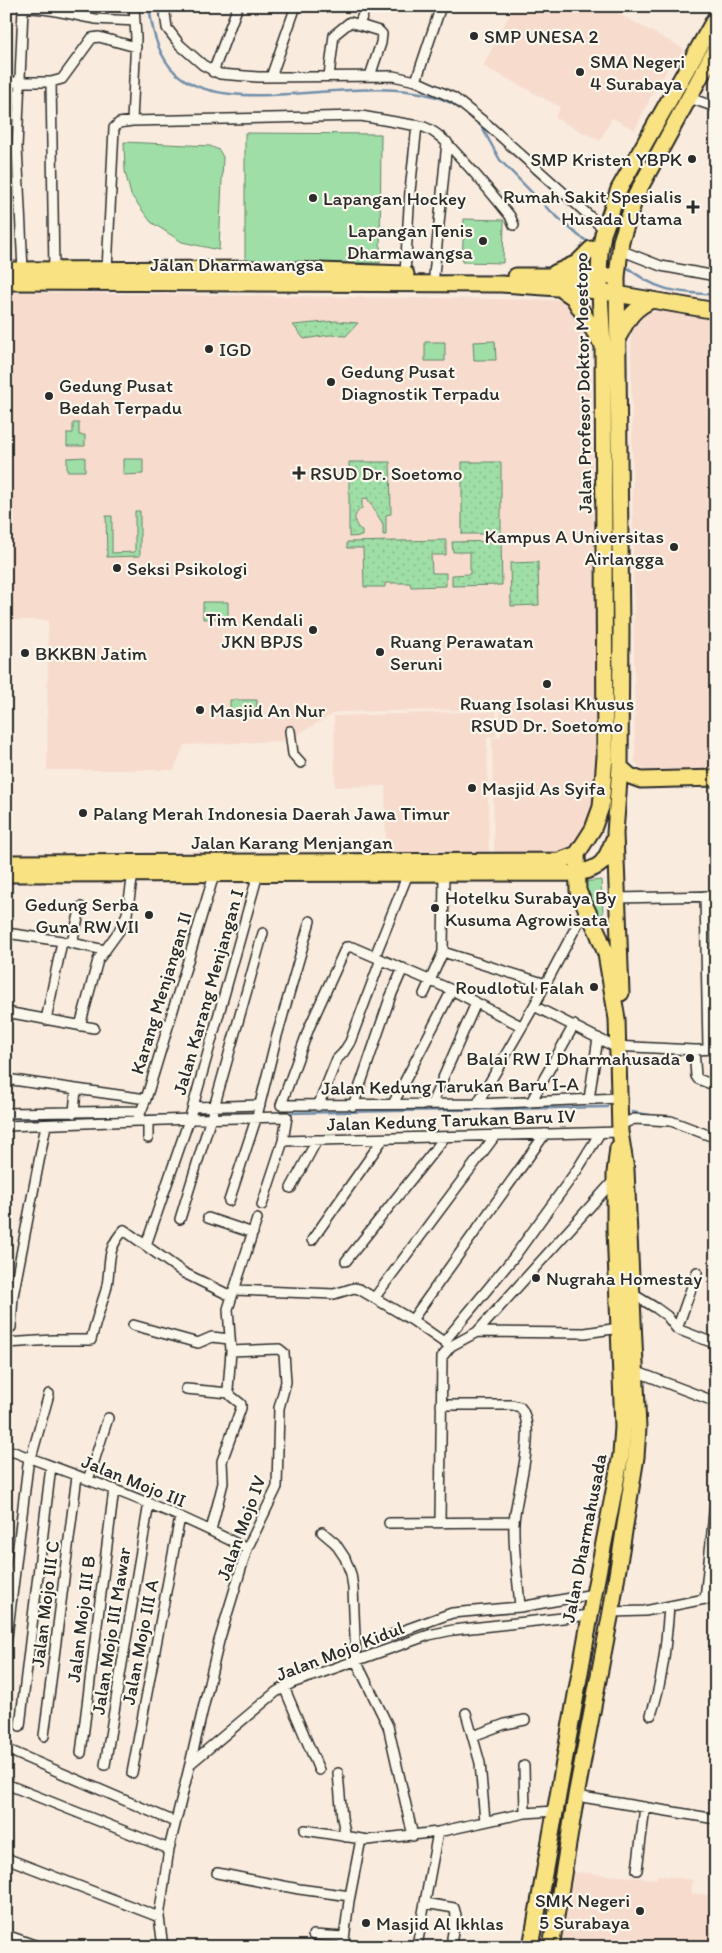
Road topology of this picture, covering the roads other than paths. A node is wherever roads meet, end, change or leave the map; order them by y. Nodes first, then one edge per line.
1 (134, 6) edge
2 (164, 6) edge
3 (238, 6) edge
4 (296, 6) edge
5 (366, 6) edge
6 (441, 6) edge
7 (716, 17) edge
8 (135, 21) junction
9 (358, 25) junction
10 (136, 47) junction
11 (716, 48) edge
12 (213, 72) junction
13 (329, 76) junction
14 (370, 76) junction
15 (271, 77) junction
16 (416, 81) junction
17 (6, 82) edge
18 (19, 82) junction
19 (51, 82) junction
20 (689, 98) junction
21 (716, 107) edge
22 (132, 121) junction
23 (417, 125) junction
24 (446, 142) junction
25 (514, 225) dead end
26 (608, 253) junction
27 (6, 270) edge
28 (23, 270) junction
29 (54, 270) junction
30 (107, 270) junction
31 (405, 274) junction
32 (434, 275) junction
33 (599, 275) junction
34 (262, 276) junction
35 (716, 276) edge
36 (140, 277) junction
37 (547, 277) junction
38 (6, 282) edge
39 (561, 289) junction
40 (600, 291) junction
41 (617, 294) junction
42 (652, 300) junction
43 (716, 311) edge
44 (619, 337) junction
45 (603, 347) junction
46 (290, 731) dead end
47 (301, 763) dead end
48 (620, 767) junction
49 (716, 778) edge
50 (615, 833) junction
51 (577, 854) junction
52 (6, 863) edge
53 (184, 868) junction
54 (133, 873) junction
55 (578, 873) junction
56 (6, 874) edge
57 (258, 874) junction
58 (408, 874) junction
59 (444, 874) junction
60 (540, 874) junction
61 (214, 875) junction
62 (578, 891) junction
63 (705, 896) junction
64 (716, 896) edge
65 (616, 898) junction
66 (81, 907) dead end
67 (586, 908) junction
68 (310, 921) dead end
69 (6, 933) edge
70 (263, 934) dead end
71 (66, 942) junction
72 (105, 950) junction
73 (443, 952) junction
74 (378, 958) junction
75 (403, 968) junction
76 (431, 981) junction
77 (546, 984) junction
78 (452, 990) junction
79 (424, 994) dead end
80 (476, 1003) junction
81 (534, 1006) junction
82 (6, 1012) edge
83 (617, 1019) junction
84 (46, 1020) junction
85 (574, 1025) junction
86 (80, 1026) junction
87 (521, 1026) junction
88 (94, 1028) dead end
89 (598, 1038) junction
90 (618, 1047) junction
91 (712, 1049) edge
92 (694, 1050) junction
93 (6, 1079) edge
94 (716, 1086) edge
95 (76, 1090) junction
96 (619, 1098) junction
97 (146, 1099) junction
98 (589, 1099) junction
99 (531, 1102) junction
100 (432, 1103) junction
101 (393, 1104) junction
102 (478, 1104) junction
103 (318, 1106) junction
104 (353, 1106) junction
105 (286, 1110) junction
106 (258, 1112) junction
107 (6, 1113) edge
108 (74, 1113) junction
109 (191, 1113) junction
110 (213, 1113) junction
111 (139, 1116) junction
112 (148, 1121) junction
113 (46, 1125) junction
114 (6, 1126) edge
115 (620, 1128) junction
116 (600, 1133) junction
117 (545, 1134) junction
118 (495, 1136) junction
119 (445, 1137) junction
120 (148, 1138) dead end
121 (383, 1138) junction
122 (716, 1138) edge
123 (317, 1140) junction
124 (283, 1141) junction
125 (615, 1179) junction
126 (291, 1188) dead end
127 (229, 1200) dead end
128 (262, 1205) dead end
129 (208, 1218) dead end
130 (180, 1219) dead end
131 (257, 1219) dead end
132 (253, 1233) junction
133 (312, 1240) dead end
134 (146, 1246) junction
135 (346, 1262) dead end
136 (697, 1272) dead end
137 (232, 1293) junction
138 (631, 1293) junction
139 (375, 1298) junction
140 (412, 1320) junction
141 (133, 1325) dead end
142 (624, 1325) junction
143 (6, 1328) edge
144 (677, 1329) junction
145 (477, 1332) junction
146 (229, 1339) junction
147 (6, 1343) edge
148 (447, 1344) junction
149 (716, 1344) edge
150 (231, 1351) junction
151 (635, 1371) junction
152 (186, 1389) dead end
153 (229, 1393) junction
154 (48, 1394) dead end
155 (716, 1402) edge
156 (441, 1405) junction
157 (108, 1418) dead end
158 (6, 1448) edge
159 (30, 1458) junction
160 (51, 1466) junction
161 (77, 1476) junction
162 (88, 1480) junction
163 (114, 1489) junction
164 (716, 1494) edge
165 (149, 1503) junction
166 (610, 1514) junction
167 (180, 1517) junction
168 (626, 1518) junction
169 (440, 1522) junction
170 (514, 1522) junction
171 (390, 1523) dead end
172 (211, 1530) junction
173 (322, 1532) dead end
174 (606, 1534) junction
175 (623, 1535) junction
176 (247, 1549) junction
177 (594, 1594) junction
178 (705, 1599) junction
179 (716, 1601) edge
180 (669, 1606) junction
181 (520, 1607) junction
182 (611, 1612) junction
183 (590, 1615) junction
184 (391, 1635) dead end
185 (6, 1645) edge
186 (356, 1661) junction
187 (284, 1687) junction
188 (466, 1713) dead end
189 (651, 1715) dead end
190 (525, 1720) dead end
191 (20, 1726) dead end
192 (44, 1736) dead end
193 (473, 1736) junction
194 (196, 1743) junction
195 (6, 1749) edge
196 (206, 1751) junction
197 (81, 1753) dead end
198 (190, 1764) junction
199 (105, 1765) dead end
200 (524, 1766) dead end
201 (319, 1770) dead end
202 (132, 1773) dead end
203 (338, 1773) dead end
204 (6, 1784) edge
205 (576, 1796) junction
206 (645, 1807) junction
207 (555, 1811) junction
208 (525, 1813) junction
209 (716, 1819) edge
210 (175, 1822) junction
211 (485, 1822) junction
212 (306, 1830) dead end
213 (438, 1832) junction
214 (413, 1836) junction
215 (344, 1840) junction
216 (361, 1842) junction
217 (169, 1849) junction
218 (6, 1858) edge
219 (637, 1870) dead end
220 (217, 1873) dead end
221 (350, 1896) junction
222 (425, 1902) junction
223 (159, 1917) junction
224 (313, 1934) dead end
225 (6, 1935) edge
226 (452, 1938) dead end
227 (418, 1940) dead end
228 (344, 1942) edge
229 (40, 1947) edge
230 (163, 1947) edge
231 (530, 1947) edge
232 (551, 1947) edge

1 - 8 street
2 - 12 street
3 - 12 street
4 - 15 street
5 - 9 street
6 - 16 street
7 - 26 main road, Jalan Profesor Doktor Moestopo
8 - 10 street
8 - 18 street
9 - 13 street
9 - 14 street
10 - 19 street
10 - 22 street
11 - 20 main road, Jalan Profesor Doktor Moestopo
12 - 15 street
13 - 14 street
13 - 15 street
14 - 16 street
16 - 26 street
17 - 18 street
18 - 19 street
18 - 28 street
19 - 29 street
20 - 21 street
20 - 26 main road, Jalan Profesor Doktor Moestopo
22 - 23 street
22 - 30 street
23 - 24 street
23 - 31 street
24 - 25 street
24 - 32 street
26 - 33 main road, Jalan Dharmawangsa
26 - 33 main road, Jalan Profesor Doktor Moestopo
26 - 35 street
26 - 37 main road
26 - 41 main road, Jalan Profesor Doktor Moestopo
26 - 42 main road
27 - 28 main road, Jalan Dharmawangsa
28 - 29 main road, Jalan Dharmawangsa
29 - 30 main road, Jalan Dharmawangsa
30 - 36 main road, Jalan Dharmawangsa
31 - 32 main road, Jalan Dharmawangsa
31 - 34 main road, Jalan Dharmawangsa
32 - 37 main road, Jalan Dharmawangsa
33 - 37 main road, Jalan Dharmawangsa
33 - 40 main road, Jalan Profesor Doktor Moestopo
34 - 36 main road, Jalan Dharmawangsa
34 - 39 main road, Jalan Dharmawangsa
36 - 38 main road, Jalan Dharmawangsa
39 - 40 main road, Jalan Dharmawangsa
39 - 45 main road
40 - 41 main road, Jalan Dharmawangsa
40 - 45 main road, Jalan Profesor Doktor Moestopo
41 - 42 main road, Jalan Dharmawangsa
41 - 44 main road, Jalan Profesor Doktor Moestopo
42 - 43 main road, Jalan Dharmawangsa
42 - 44 main road
44 - 48 main road, Jalan Profesor Doktor Moestopo
45 - 51 main road, Jalan Profesor Doktor Moestopo
46 - 47 street
48 - 49 main road
48 - 50 main road, Jalan Profesor Doktor Moestopo
50 - 55 main road, Jalan Karang Menjangan
50 - 65 main road, Jalan Dharmahusada
51 - 53 main road, Jalan Karang Menjangan
51 - 55 main road
52 - 53 main road, Jalan Karang Menjangan
53 - 54 main road, Jalan Karang Menjangan
53 - 61 main road, Jalan Karang Menjangan
54 - 56 main road, Jalan Karang Menjangan
54 - 72 street
55 - 60 main road, Jalan Karang Menjangan
55 - 62 main road
57 - 58 main road, Jalan Karang Menjangan
57 - 61 main road, Jalan Karang Menjangan
57 - 109 street, Jalan Karang Menjangan I
58 - 59 main road, Jalan Karang Menjangan
58 - 74 street
59 - 60 main road, Jalan Karang Menjangan
59 - 73 street
60 - 62 main road
61 - 97 street, Karang Menjangan II
62 - 67 main road, Jalan Dharmahusada
63 - 64 street
63 - 65 street
63 - 91 street
65 - 83 main road, Jalan Dharmahusada
66 - 71 street
67 - 77 street
67 - 83 main road, Jalan Dharmahusada
68 - 106 street
69 - 71 street
70 - 110 street
71 - 72 street
71 - 84 street
72 - 86 street
73 - 76 street
73 - 77 street
74 - 75 street
74 - 103 street
74 - 105 street
75 - 76 street
75 - 104 street
76 - 78 street
76 - 79 street
77 - 81 street
78 - 80 street
78 - 101 street
80 - 87 street
80 - 100 street
81 - 85 street
81 - 87 street
82 - 84 street
83 - 90 main road, Jalan Dharmahusada
84 - 86 street
85 - 89 street
85 - 99 street
86 - 88 street
87 - 102 street
89 - 90 street
89 - 98 street
90 - 92 street
90 - 96 main road, Jalan Dharmahusada
91 - 92 street
92 - 94 street
93 - 95 street
95 - 97 street
95 - 108 street
96 - 98 street, Jalan Kedung Tarukan Baru I-A
96 - 115 main road, Jalan Dharmahusada
97 - 111 street, Karang Menjangan II
98 - 99 street, Jalan Kedung Tarukan Baru I-A
99 - 102 street, Jalan Kedung Tarukan Baru I-A
100 - 101 street, Jalan Kedung Tarukan Baru I-A
100 - 102 street, Jalan Kedung Tarukan Baru I-A
101 - 104 street, Jalan Kedung Tarukan Baru I-A
103 - 104 street, Jalan Kedung Tarukan Baru I-A
103 - 105 street, Jalan Kedung Tarukan Baru I-A
105 - 106 street, Jalan Kedung Tarukan Baru I-A
105 - 124 street
106 - 110 street
106 - 110 street
106 - 127 street
107 - 108 street
108 - 111 street
109 - 110 street
109 - 112 street
109 - 134 street, Jalan Karang Menjangan I
110 - 130 street
111 - 112 street
111 - 113 street
112 - 120 street
113 - 114 street
113 - 143 street
115 - 116 street, Jalan Kedung Tarukan Baru IV
115 - 122 street, Jalan Kedung Tarukan Baru IV
115 - 125 main road, Jalan Dharmahusada
115 - 138 main road, Jalan Dharmahusada
116 - 117 street, Jalan Kedung Tarukan Baru IV
116 - 148 street
117 - 118 street, Jalan Kedung Tarukan Baru IV
117 - 140 street
118 - 119 street, Jalan Kedung Tarukan Baru IV
118 - 139 street
119 - 121 street, Jalan Kedung Tarukan Baru IV
119 - 135 street
121 - 123 street, Jalan Kedung Tarukan Baru IV
121 - 133 street
123 - 124 street, Jalan Kedung Tarukan Baru IV
123 - 126 street
124 - 128 street
125 - 142 main road, Jalan Dharmahusada
125 - 145 street
129 - 132 street
131 - 132 street
132 - 137 street
134 - 137 street
134 - 147 street
136 - 144 street
137 - 139 street
137 - 146 street
138 - 142 main road, Jalan Dharmahusada
138 - 144 street
139 - 140 street
140 - 148 street
141 - 146 street
142 - 145 street
142 - 151 main road, Jalan Dharmahusada
142 - 166 main road, Jalan Dharmahusada
144 - 149 street
145 - 148 street
146 - 150 street
148 - 156 street
150 - 153 street
150 - 176 street, Jalan Mojo IV
151 - 155 street
151 - 168 main road, Jalan Dharmahusada
152 - 153 street
153 - 172 street
154 - 159 street
156 - 169 street
156 - 170 street
157 - 162 street
158 - 159 street, Jalan Mojo III
159 - 160 street, Jalan Mojo III
159 - 185 street
160 - 161 street, Jalan Mojo III
160 - 191 street
161 - 162 street, Jalan Mojo III
161 - 192 street, Jalan Mojo III C
162 - 163 street, Jalan Mojo III
163 - 165 street, Jalan Mojo III
163 - 197 street, Jalan Mojo III B
164 - 178 street
165 - 167 street, Jalan Mojo III
165 - 199 street, Jalan Mojo III Mawar
166 - 168 main road
166 - 174 main road, Jalan Dharmahusada
167 - 172 street, Jalan Mojo III
167 - 202 street, Jalan Mojo III A
168 - 175 main road, Jalan Dharmahusada
169 - 170 street
169 - 171 street
170 - 181 street
172 - 176 street, Jalan Mojo III
173 - 186 street
174 - 175 main road
174 - 177 main road, Jalan Dharmahusada
175 - 182 main road, Jalan Dharmahusada
176 - 194 street, Jalan Mojo IV
177 - 181 street
177 - 183 main road, Jalan Dharmahusada
178 - 179 street
178 - 180 street
180 - 182 street
180 - 189 street
181 - 184 street
182 - 205 main road, Jalan Dharmahusada
183 - 186 street, Jalan Mojo Kidul
183 - 207 main road, Jalan Dharmahusada
186 - 187 street, Jalan Mojo Kidul
186 - 214 street
187 - 196 street, Jalan Mojo Kidul
187 - 201 street
188 - 193 street
190 - 193 street
193 - 211 street
194 - 196 street
194 - 198 street, Jalan Mojo IV
195 - 210 street
196 - 198 street, Jalan Mojo Kidul
198 - 210 street
200 - 208 street
203 - 215 street
204 - 217 street
205 - 206 street
205 - 232 main road, Jalan Dharmahusada
206 - 209 street
206 - 219 street
207 - 208 street
207 - 231 main road, Jalan Dharmahusada
208 - 211 street
210 - 217 street
211 - 213 street
212 - 215 street
213 - 214 street
213 - 222 street
214 - 216 street
215 - 216 street
216 - 221 street
217 - 223 street
218 - 223 street
220 - 221 street
221 - 228 street
222 - 226 street
222 - 227 street
223 - 230 street
224 - 228 street
225 - 229 street

